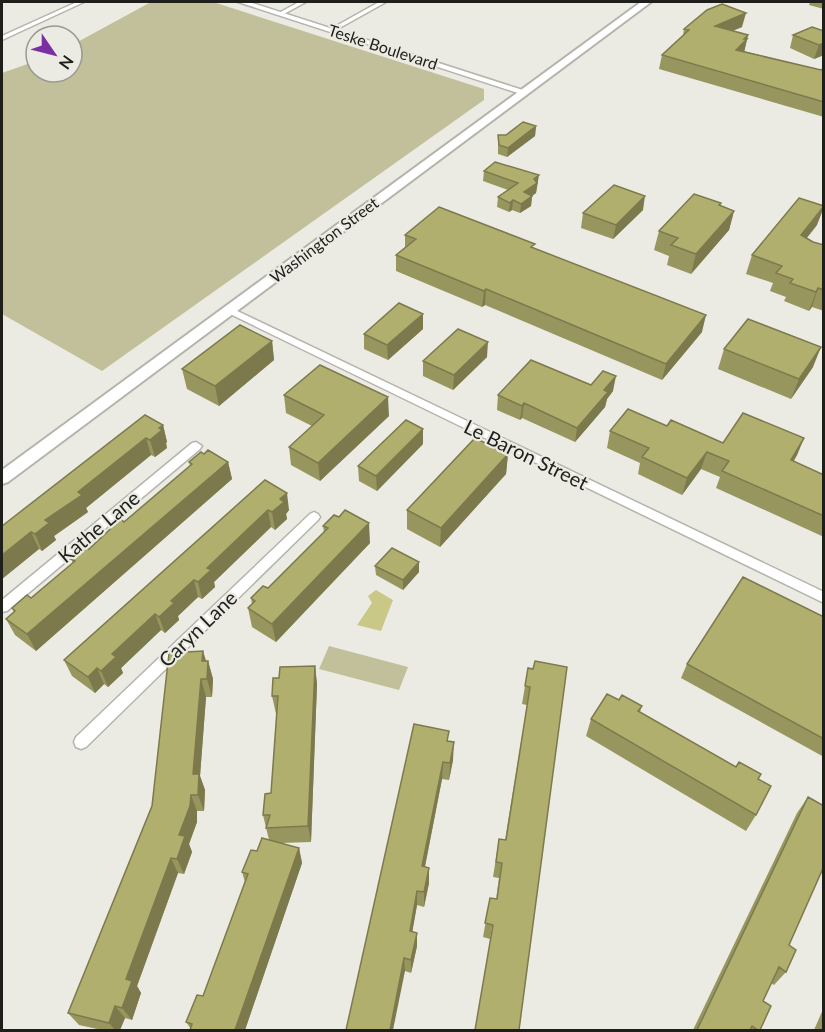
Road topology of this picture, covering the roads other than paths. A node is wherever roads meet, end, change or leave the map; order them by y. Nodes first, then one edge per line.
1 (81, 2) edge
2 (242, 2) edge
3 (303, 2) edge
4 (383, 2) edge
5 (646, 2) edge
6 (280, 14) junction
7 (332, 30) junction
8 (2, 38) edge
9 (524, 92) junction
10 (229, 310) junction
11 (196, 446) dead end
12 (2, 478) edge
13 (314, 517) dead end
14 (824, 598) edge
15 (2, 607) edge
16 (81, 742) dead end

1 - 8 street
2 - 6 street, Teske Boulevard
3 - 6 street
4 - 7 street
5 - 9 main road, Washington Street
6 - 7 street, Teske Boulevard
7 - 9 street, Teske Boulevard
9 - 10 main road, Washington Street
10 - 12 main road, Washington Street
10 - 14 street, Le Baron Street
11 - 15 street, Kathe Lane
13 - 16 street, Caryn Lane

